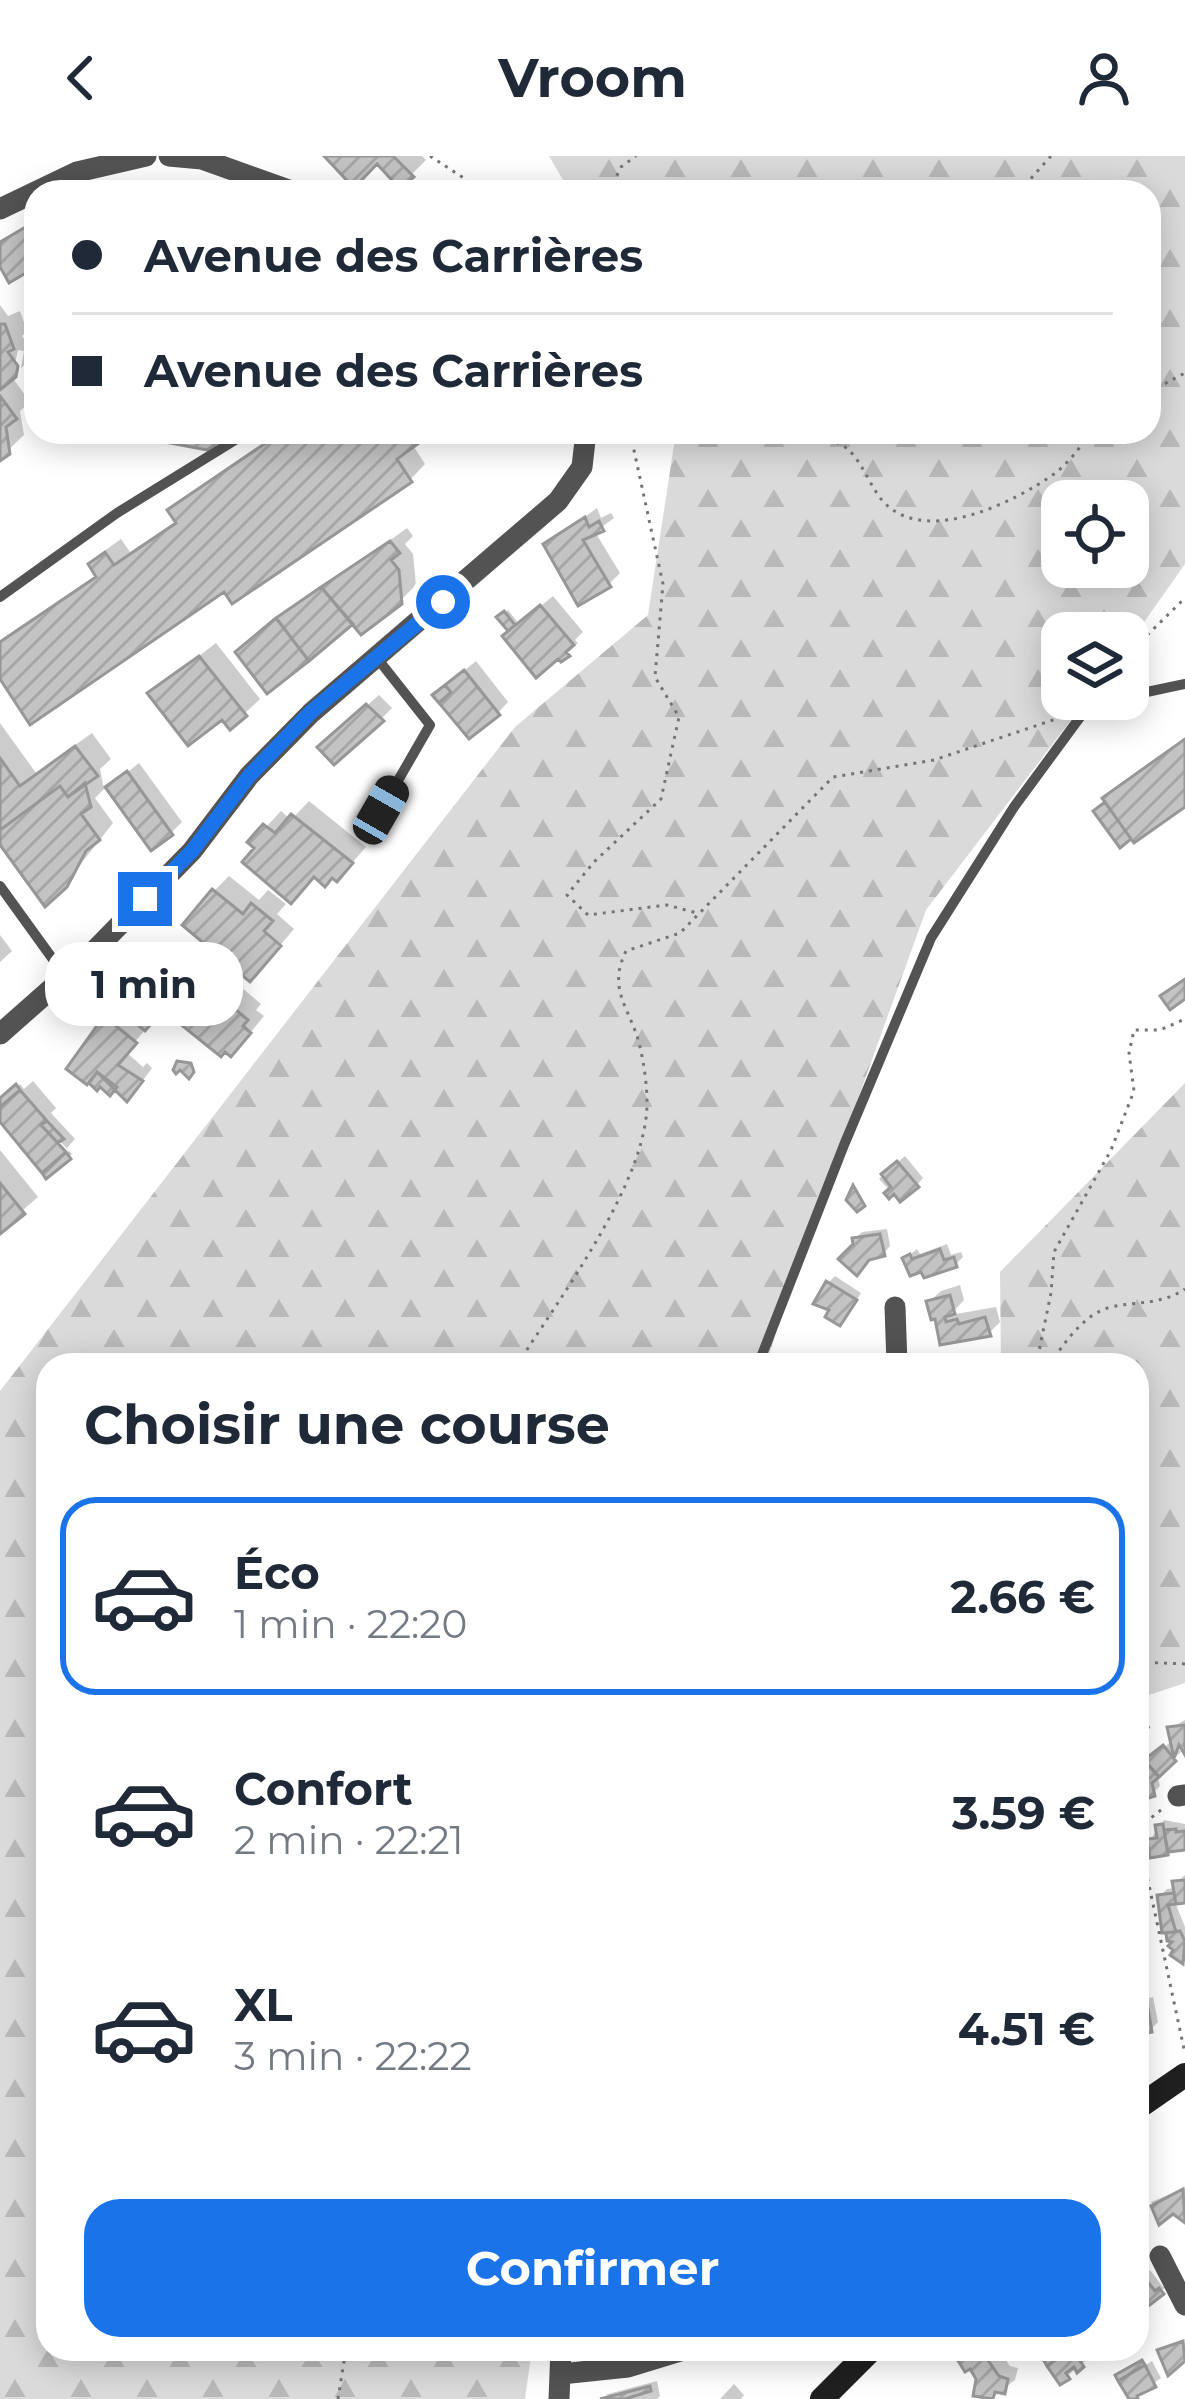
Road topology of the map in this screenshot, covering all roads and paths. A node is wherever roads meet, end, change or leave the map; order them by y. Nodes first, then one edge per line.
1 (146, 156) edge
2 (169, 156) edge
3 (430, 156) edge
4 (636, 156) edge
5 (1051, 156) edge
6 (60, 180) edge
7 (261, 180) edge
8 (467, 180) edge
9 (615, 180) edge
10 (1030, 180) edge
11 (229, 444) edge
12 (585, 444) edge
13 (633, 444) edge
14 (842, 444) edge
15 (1080, 444) edge
16 (0, 597) edge
17 (1185, 598) edge
18 (1149, 633) edge
19 (376, 658) junction
20 (1185, 684) edge
21 (1149, 692) edge
22 (1053, 720) edge
23 (1078, 720) edge
24 (381, 810) dead end
25 (0, 886) edge
26 (699, 913) junction
27 (65, 976) junction
28 (1185, 1019) edge
29 (0, 1034) edge
30 (1185, 1289) edge
31 (895, 1307) dead end
32 (525, 1353) edge
33 (763, 1353) edge
34 (897, 1353) edge
35 (1039, 1353) edge
36 (1057, 1353) edge
37 (1149, 1662) edge
38 (1185, 1664) edge
39 (1181, 1796) edge
40 (1149, 1819) edge
41 (1149, 1884) edge
42 (1184, 2049) edge
43 (1185, 2075) edge
44 (1149, 2100) edge
45 (1160, 2256) dead end
46 (1185, 2305) edge
47 (344, 2361) edge
48 (561, 2361) edge
49 (648, 2361) edge
50 (862, 2361) edge
51 (865, 2361) edge
52 (561, 2374) junction
53 (338, 2399) edge
54 (559, 2399) edge
55 (822, 2399) edge
56 (838, 2399) edge

1 - 6 street
2 - 7 street
3 - 8 path
4 - 9 path
5 - 10 path
11 - 16 lane
12 - 19 street
13 - 26 path
14 - 15 path
17 - 18 path
19 - 24 lane
19 - 27 street
20 - 21 lane
22 - 26 path
23 - 33 lane
25 - 27 lane
26 - 32 path
27 - 29 street
28 - 35 path
30 - 36 path
31 - 34 street
37 - 38 path
39 - 40 path
41 - 42 path
43 - 44 main road
45 - 46 street
47 - 53 path
48 - 52 street
49 - 52 street
50 - 55 main road
51 - 56 lane
52 - 54 street

